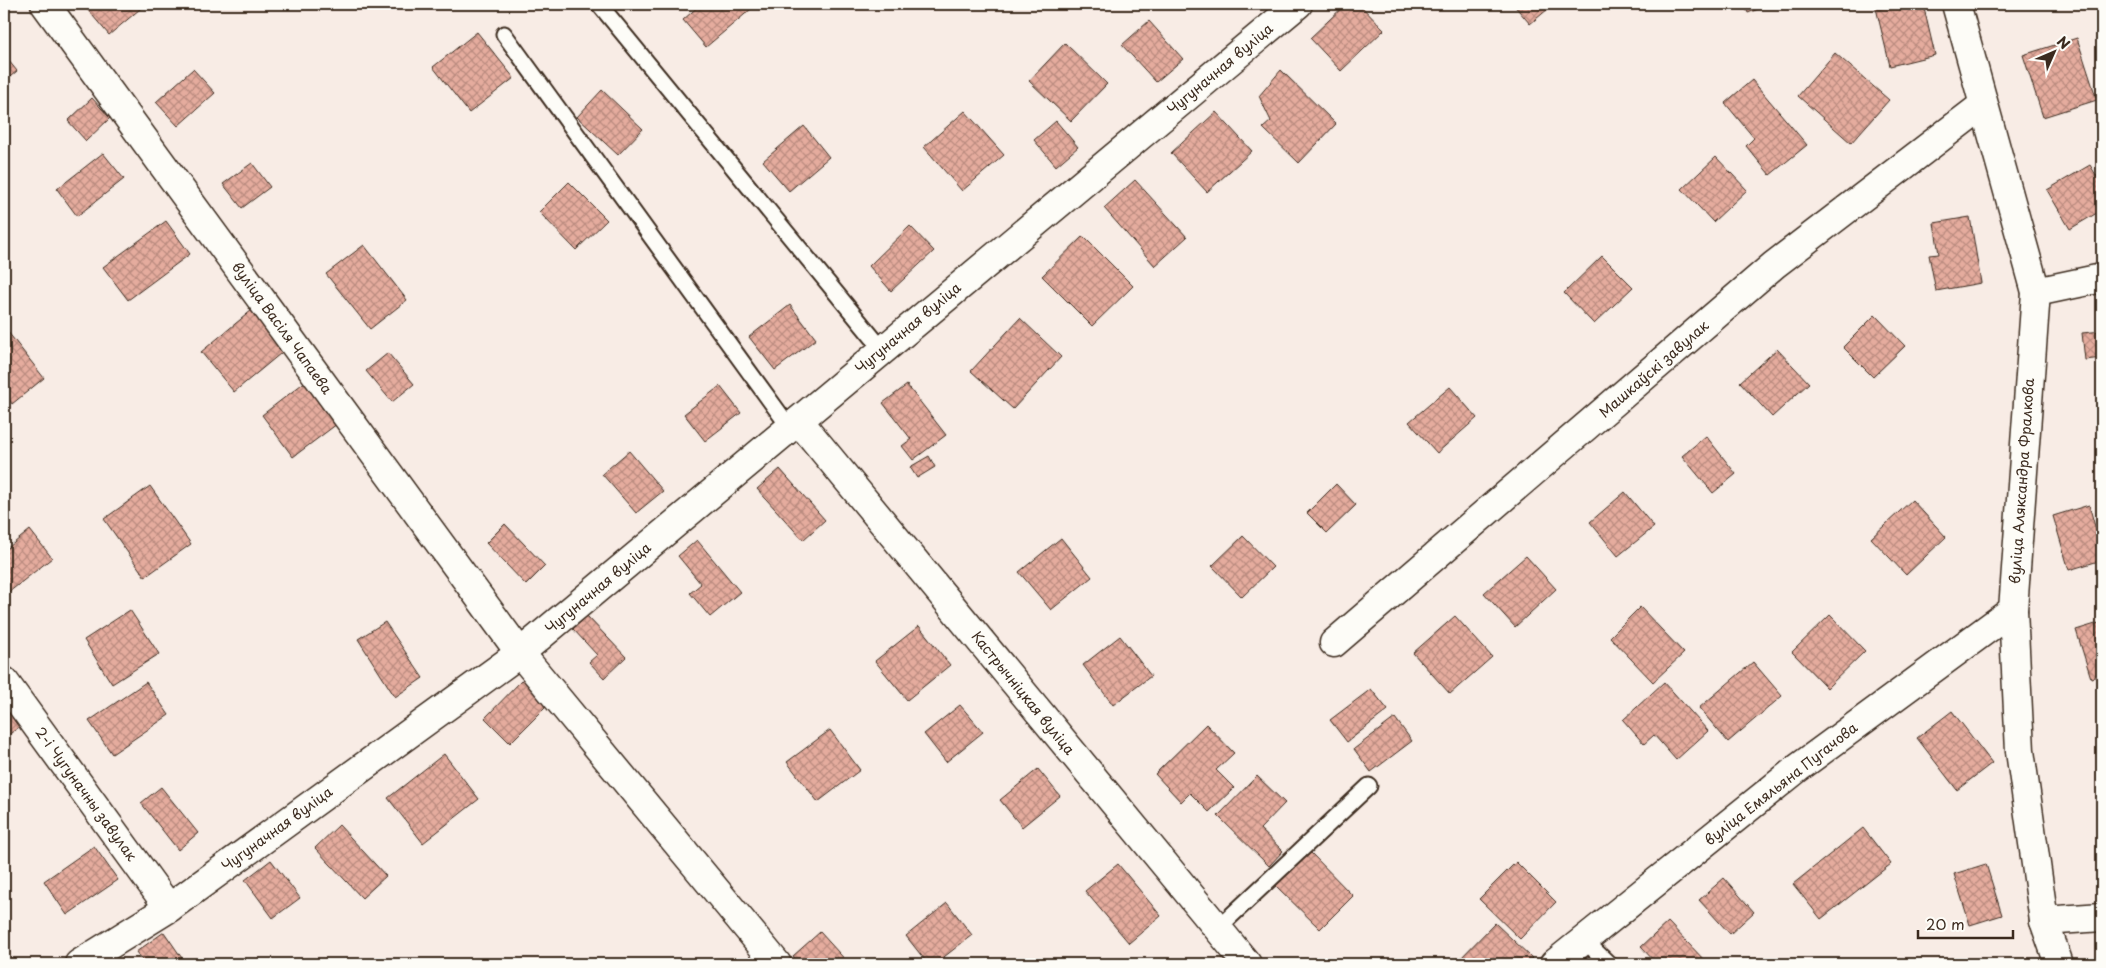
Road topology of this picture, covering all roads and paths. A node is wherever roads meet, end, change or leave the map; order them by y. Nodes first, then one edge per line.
1 (45, 4) edge
2 (599, 4) edge
3 (1298, 4) edge
4 (1956, 4) edge
5 (504, 34) dead end
6 (1983, 105) junction
7 (2102, 278) edge
8 (2036, 292) junction
9 (882, 349) junction
10 (794, 424) junction
11 (2013, 610) junction
12 (1334, 643) dead end
13 (520, 653) junction
14 (4, 681) edge
15 (1369, 786) dead end
16 (169, 908) junction
17 (2102, 917) edge
18 (2044, 921) junction
19 (1217, 929) junction
20 (1585, 941) junction
21 (79, 964) edge
22 (777, 964) edge
23 (1247, 964) edge
24 (1554, 964) edge
25 (1609, 964) edge
26 (2059, 964) edge

1 - 13 street, вуліца Васіля Чапаева
2 - 9 lane
3 - 9 street, Чугуначная вуліца
4 - 6 street, вуліца Аляксандра Фралкова
5 - 10 lane
6 - 8 street, вуліца Аляксандра Фралкова
6 - 12 street, Машкаўскі завулак
7 - 8 street
8 - 11 street, вуліца Аляксандра Фралкова
9 - 10 street, Чугуначная вуліца
10 - 13 street, Чугуначная вуліца
10 - 19 street, Кастрычніцкая вуліца
11 - 18 street, вуліца Аляксандра Фралкова
11 - 20 street, вуліца Емяльяна Пугачова
13 - 16 street, Чугуначная вуліца
13 - 22 street
14 - 16 street, 2-і Чугуначны завулак
15 - 19 lane
16 - 21 street, Чугуначная вуліца
17 - 18 street
18 - 26 street, вуліца Аляксандра Фралкова
19 - 23 street, Кастрычніцкая вуліца
20 - 24 street, вуліца Емяльяна Пугачова
20 - 25 lane

